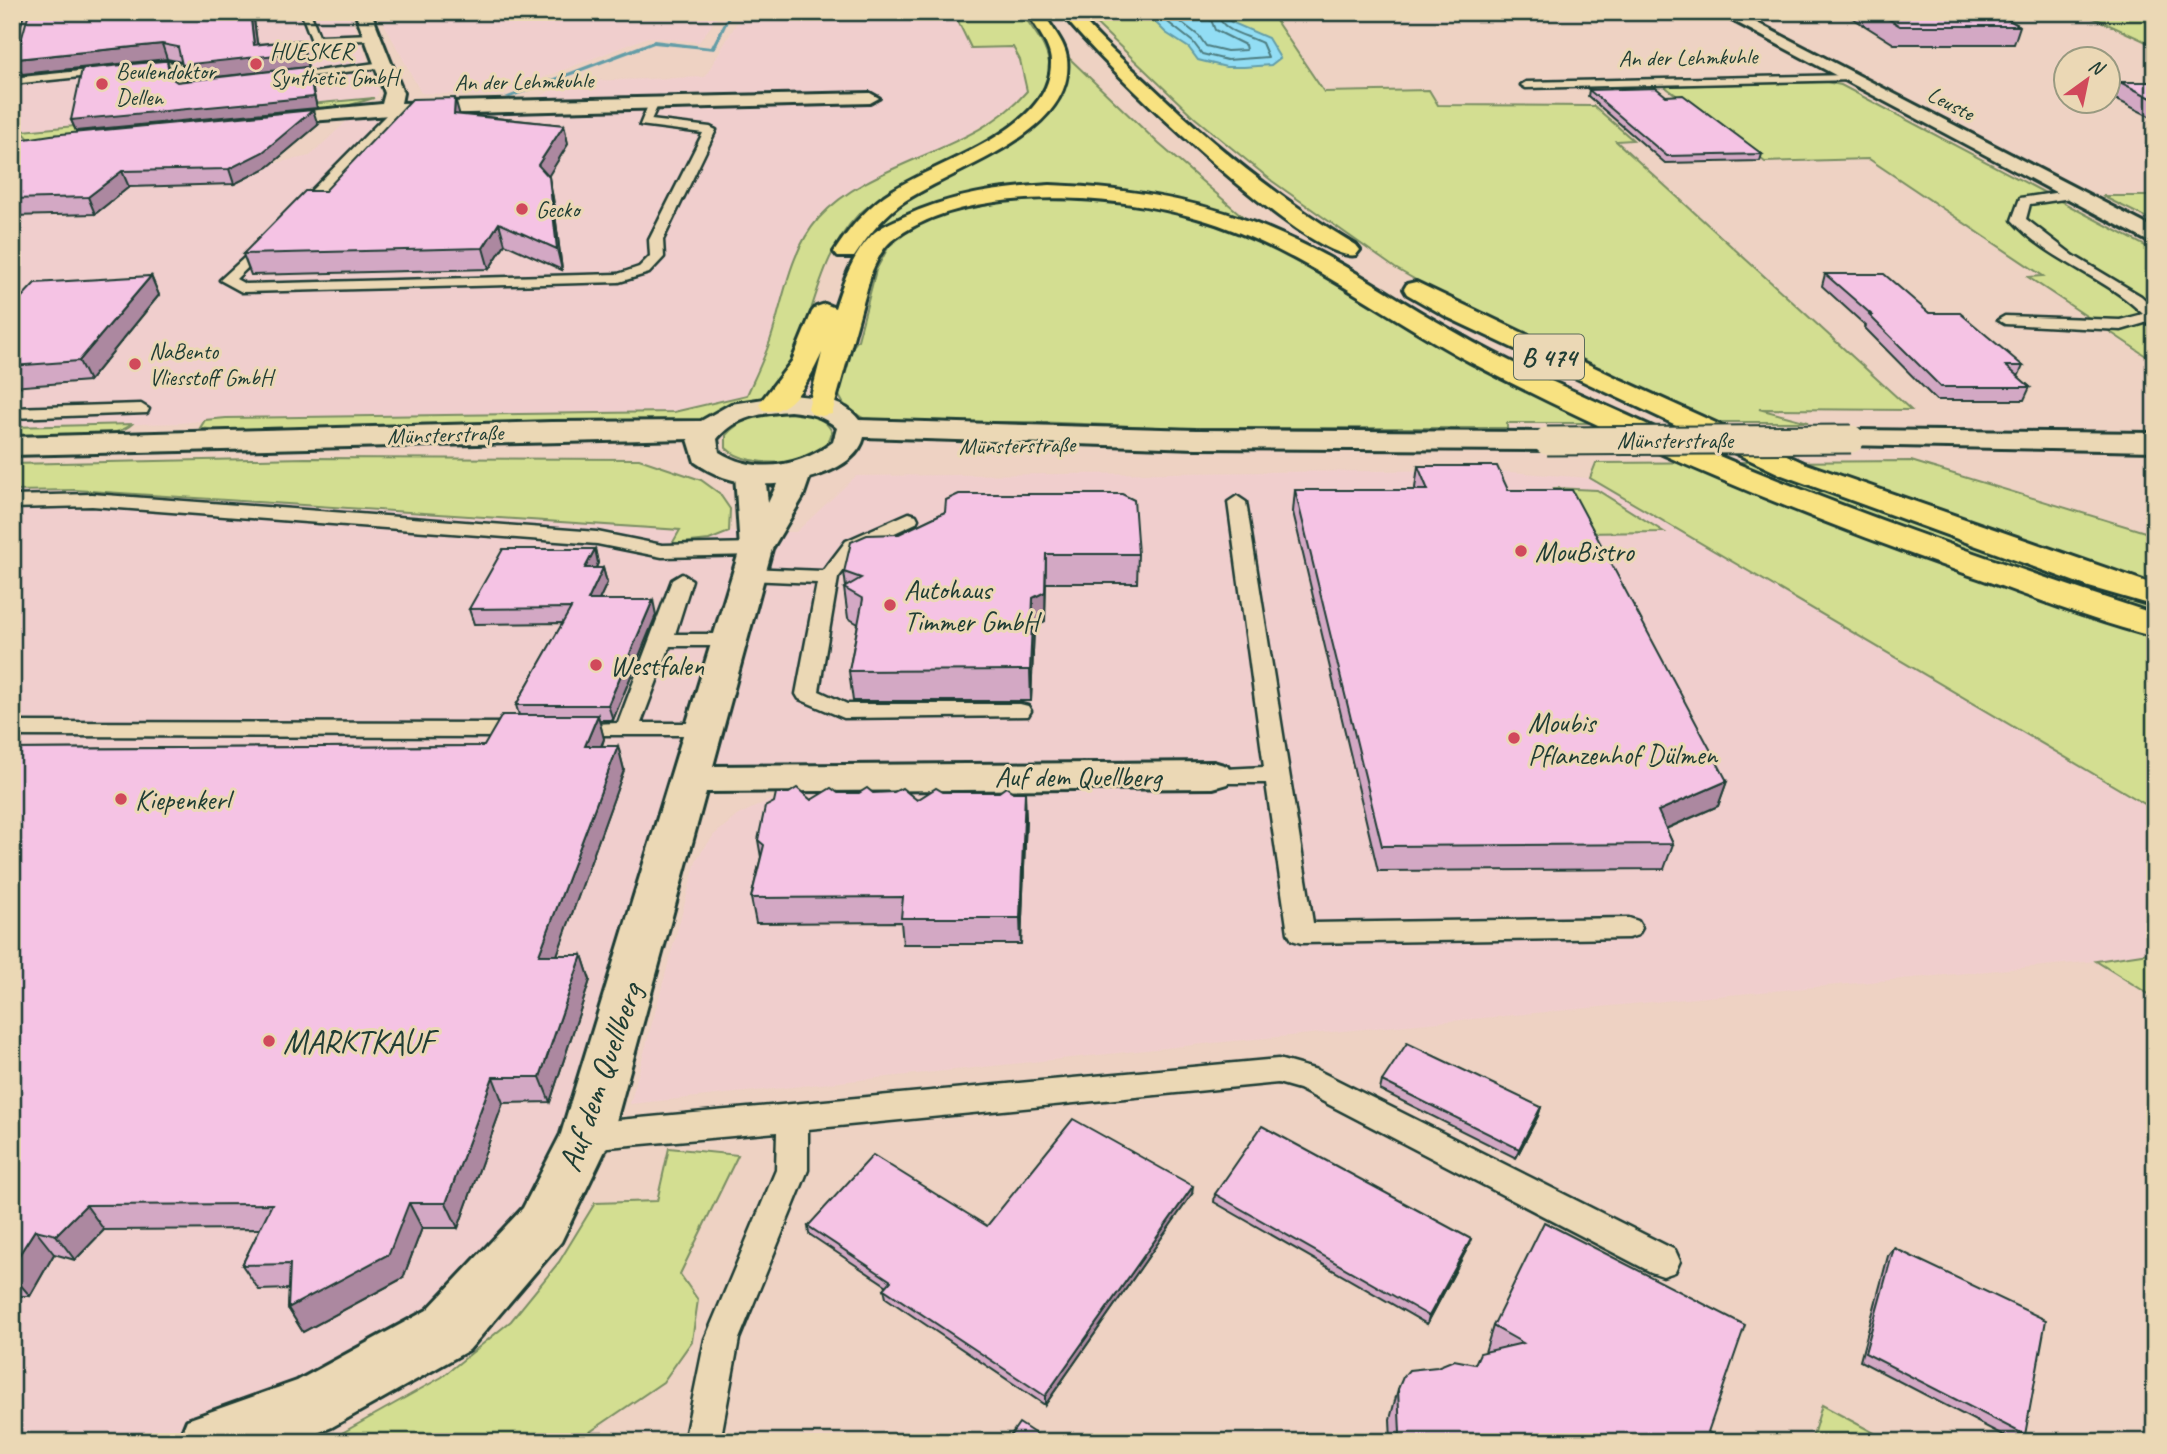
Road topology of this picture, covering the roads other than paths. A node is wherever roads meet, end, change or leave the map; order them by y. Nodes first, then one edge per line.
1 (305, 12) edge
2 (363, 12) edge
3 (1036, 12) edge
4 (1068, 12) edge
5 (1724, 12) edge
6 (373, 37) junction
7 (383, 65) junction
8 (16, 70) edge
9 (270, 78) edge
10 (1851, 78) junction
11 (12, 82) edge
12 (219, 83) edge
13 (1526, 85) dead end
14 (870, 98) dead end
15 (654, 103) junction
16 (394, 109) junction
17 (242, 124) edge
18 (1201, 168) dead end
19 (2074, 194) junction
20 (1242, 204) dead end
21 (292, 218) edge
22 (273, 236) edge
23 (2155, 238) edge
24 (1294, 250) junction
25 (1374, 265) dead end
26 (1398, 278) dead end
27 (2005, 320) dead end
28 (773, 404) junction
29 (822, 408) junction
30 (141, 409) dead end
31 (12, 413) edge
32 (851, 428) junction
33 (704, 438) junction
34 (1196, 439) junction
35 (2155, 442) edge
36 (12, 446) edge
37 (838, 455) junction
38 (797, 471) junction
39 (750, 474) junction
40 (12, 502) edge
41 (1237, 502) dead end
42 (909, 519) dead end
43 (753, 561) junction
44 (828, 578) junction
45 (681, 580) dead end
46 (2155, 597) edge
47 (2155, 626) edge
48 (662, 640) junction
49 (730, 640) junction
50 (1020, 711) dead end
51 (12, 729) edge
52 (627, 730) junction
53 (705, 730) junction
54 (1213, 775) joint
55 (1277, 775) junction
56 (692, 779) junction
57 (1629, 928) dead end
58 (793, 1117) junction
59 (586, 1136) junction
60 (1663, 1261) dead end
61 (209, 1442) edge
62 (702, 1442) edge

1 - 6 lane
2 - 6 street
3 - 18 highway
3 - 28 highway
4 - 25 highway
5 - 10 street, Leuste
6 - 7 street
7 - 9 lane
7 - 16 street
8 - 11 lane
10 - 13 lane, An der Lehmkuhle
10 - 19 street, Leuste
11 - 12 lane
14 - 15 street, An der Lehmkuhle
15 - 16 street, An der Lehmkuhle
15 - 22 lane
16 - 17 street, An der Lehmkuhle
16 - 21 lane
19 - 23 street, Leuste
19 - 27 lane
20 - 24 highway, B 474
24 - 29 highway
24 - 47 highway, B 474
26 - 46 highway, B 474
28 - 29 street
28 - 33 street
29 - 32 street
30 - 31 lane
32 - 34 street, Münsterstraße
32 - 37 street
33 - 36 street, Münsterstraße
33 - 39 street, Münsterstraße
34 - 35 street, Münsterstraße, bridge
34 - 37 street, Münsterstraße
37 - 38 street, Münsterstraße
38 - 39 street, Münsterstraße
38 - 43 street, Auf dem Quellberg
39 - 43 street, Auf dem Quellberg
40 - 43 lane
41 - 55 lane
42 - 44 lane
43 - 44 lane
43 - 49 street, Auf dem Quellberg
44 - 50 lane
45 - 48 lane
48 - 49 lane
48 - 52 lane
49 - 53 street, Auf dem Quellberg
51 - 52 lane
52 - 53 lane
53 - 56 street, Auf dem Quellberg
54 - 55 lane
54 - 56 street, Auf dem Quellberg
55 - 57 lane
56 - 59 street, Auf dem Quellberg
58 - 59 lane
58 - 60 lane
58 - 62 lane
59 - 61 street, Auf dem Quellberg

